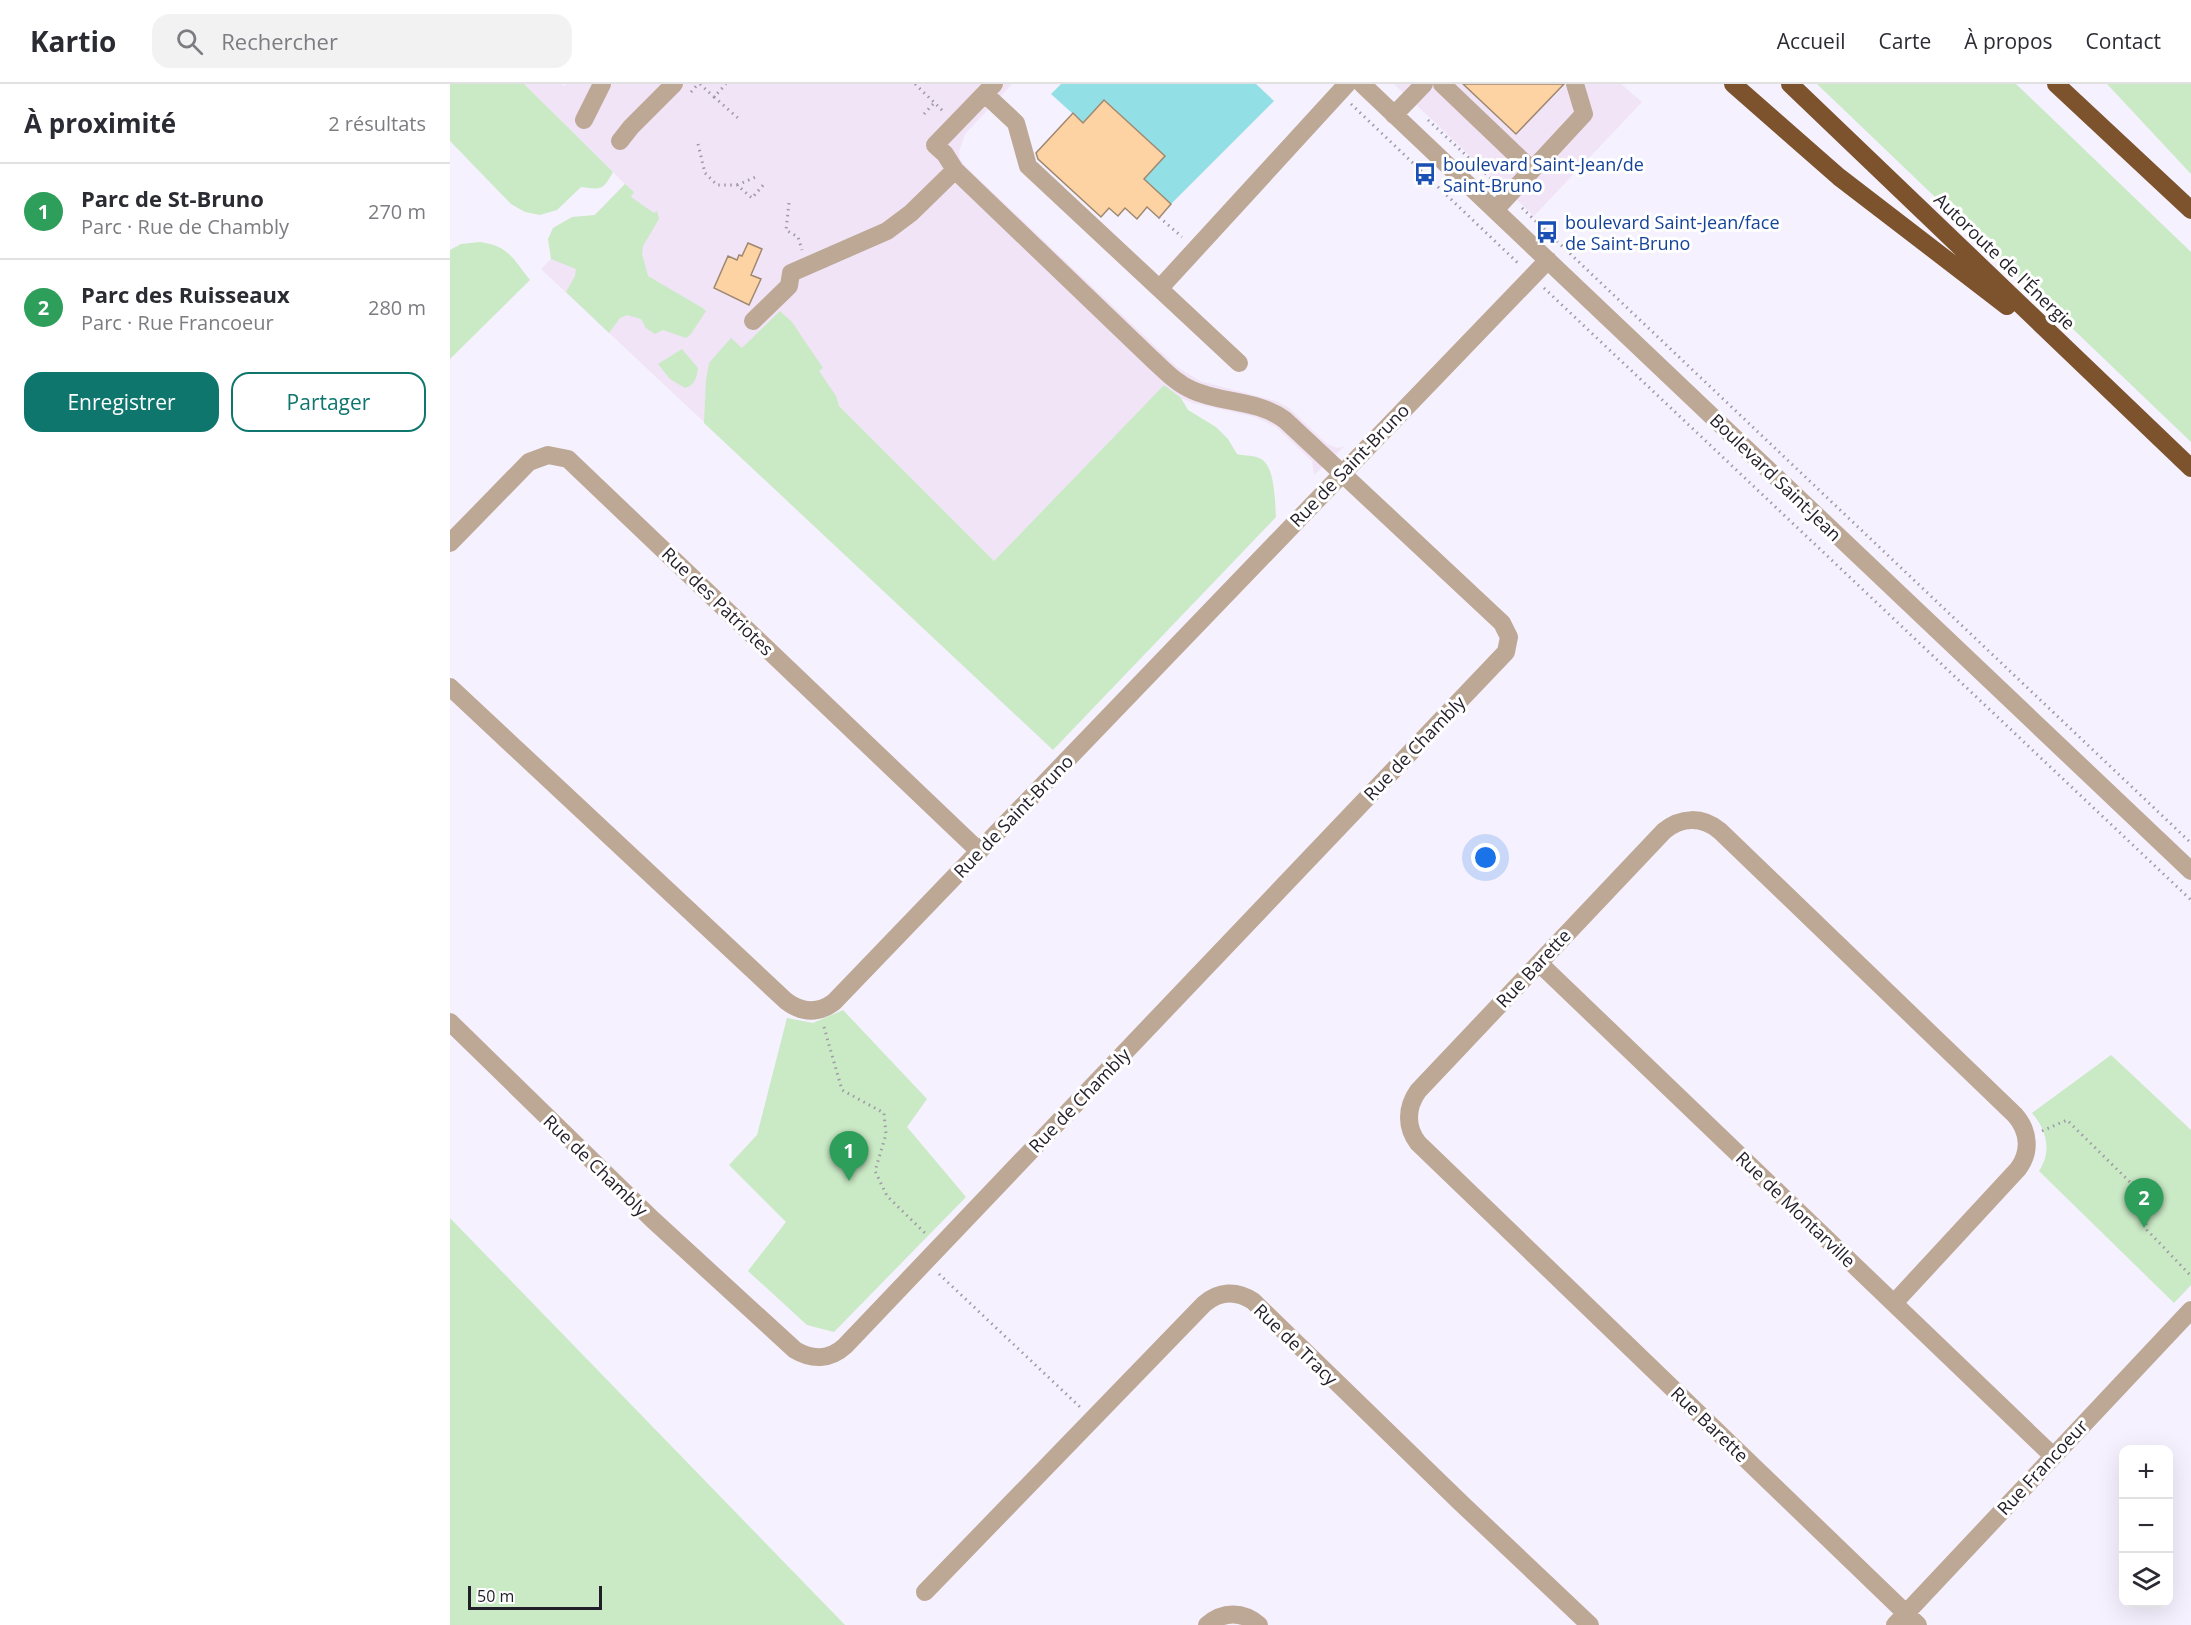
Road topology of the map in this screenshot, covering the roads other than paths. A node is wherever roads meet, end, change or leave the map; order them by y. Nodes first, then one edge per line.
1 (602, 84) edge
2 (674, 84) edge
3 (1347, 84) edge
4 (1362, 84) edge
5 (1425, 84) edge
6 (1442, 84) edge
7 (1575, 84) edge
8 (1733, 84) edge
9 (1790, 84) edge
10 (2056, 84) edge
11 (2072, 84) edge
12 (989, 89) edge
13 (1394, 115) junction
14 (584, 120) dead end
15 (620, 141) dead end
16 (955, 170) junction
17 (1532, 170) junction
18 (2158, 178) junction
19 (1495, 210) junction
20 (2191, 210) edge
21 (1548, 260) junction
22 (1160, 288) junction
23 (753, 321) dead end
24 (2080, 362) junction
25 (1239, 363) dead end
26 (2191, 468) edge
27 (1341, 473) junction
28 (450, 543) edge
29 (450, 687) edge
30 (979, 851) junction
31 (2191, 871) edge
32 (1539, 963) junction
33 (450, 1022) edge
34 (1894, 1302) junction
35 (2191, 1310) edge
36 (2053, 1456) junction
37 (925, 1592) dead end
38 (1907, 1621) edge
39 (1207, 1625) edge
40 (1258, 1625) edge
41 (1590, 1625) edge

1 - 14 street
2 - 15 street
3 - 22 street
4 - 13 street, Boulevard Saint-Jean
5 - 13 street
6 - 17 street
7 - 17 street
8 - 24 highway
9 - 24 highway, Autoroute de l'Énergie
10 - 18 highway
11 - 18 highway
12 - 16 street, Rue de Chambly
12 - 22 street
13 - 19 street, Boulevard Saint-Jean
16 - 23 street
16 - 27 street, Rue de Chambly
17 - 19 street
18 - 20 highway
19 - 21 street, Boulevard Saint-Jean
21 - 27 street, Rue de Saint-Bruno
21 - 31 street, Boulevard Saint-Jean
22 - 25 street
24 - 26 highway, Autoroute de l'Énergie
27 - 30 street, Rue de Saint-Bruno
27 - 33 street, Rue de Chambly
28 - 30 street, Rue des Patriotes
29 - 30 street, Rue de Saint-Bruno
32 - 34 street, Rue de Montarville
32 - 34 street, Rue Barette
32 - 38 street, Rue Barette
34 - 36 street, Rue de Montarville
35 - 36 street, Rue Francoeur
36 - 38 street, Rue Francoeur
37 - 41 street, Rue de Tracy
39 - 40 street

